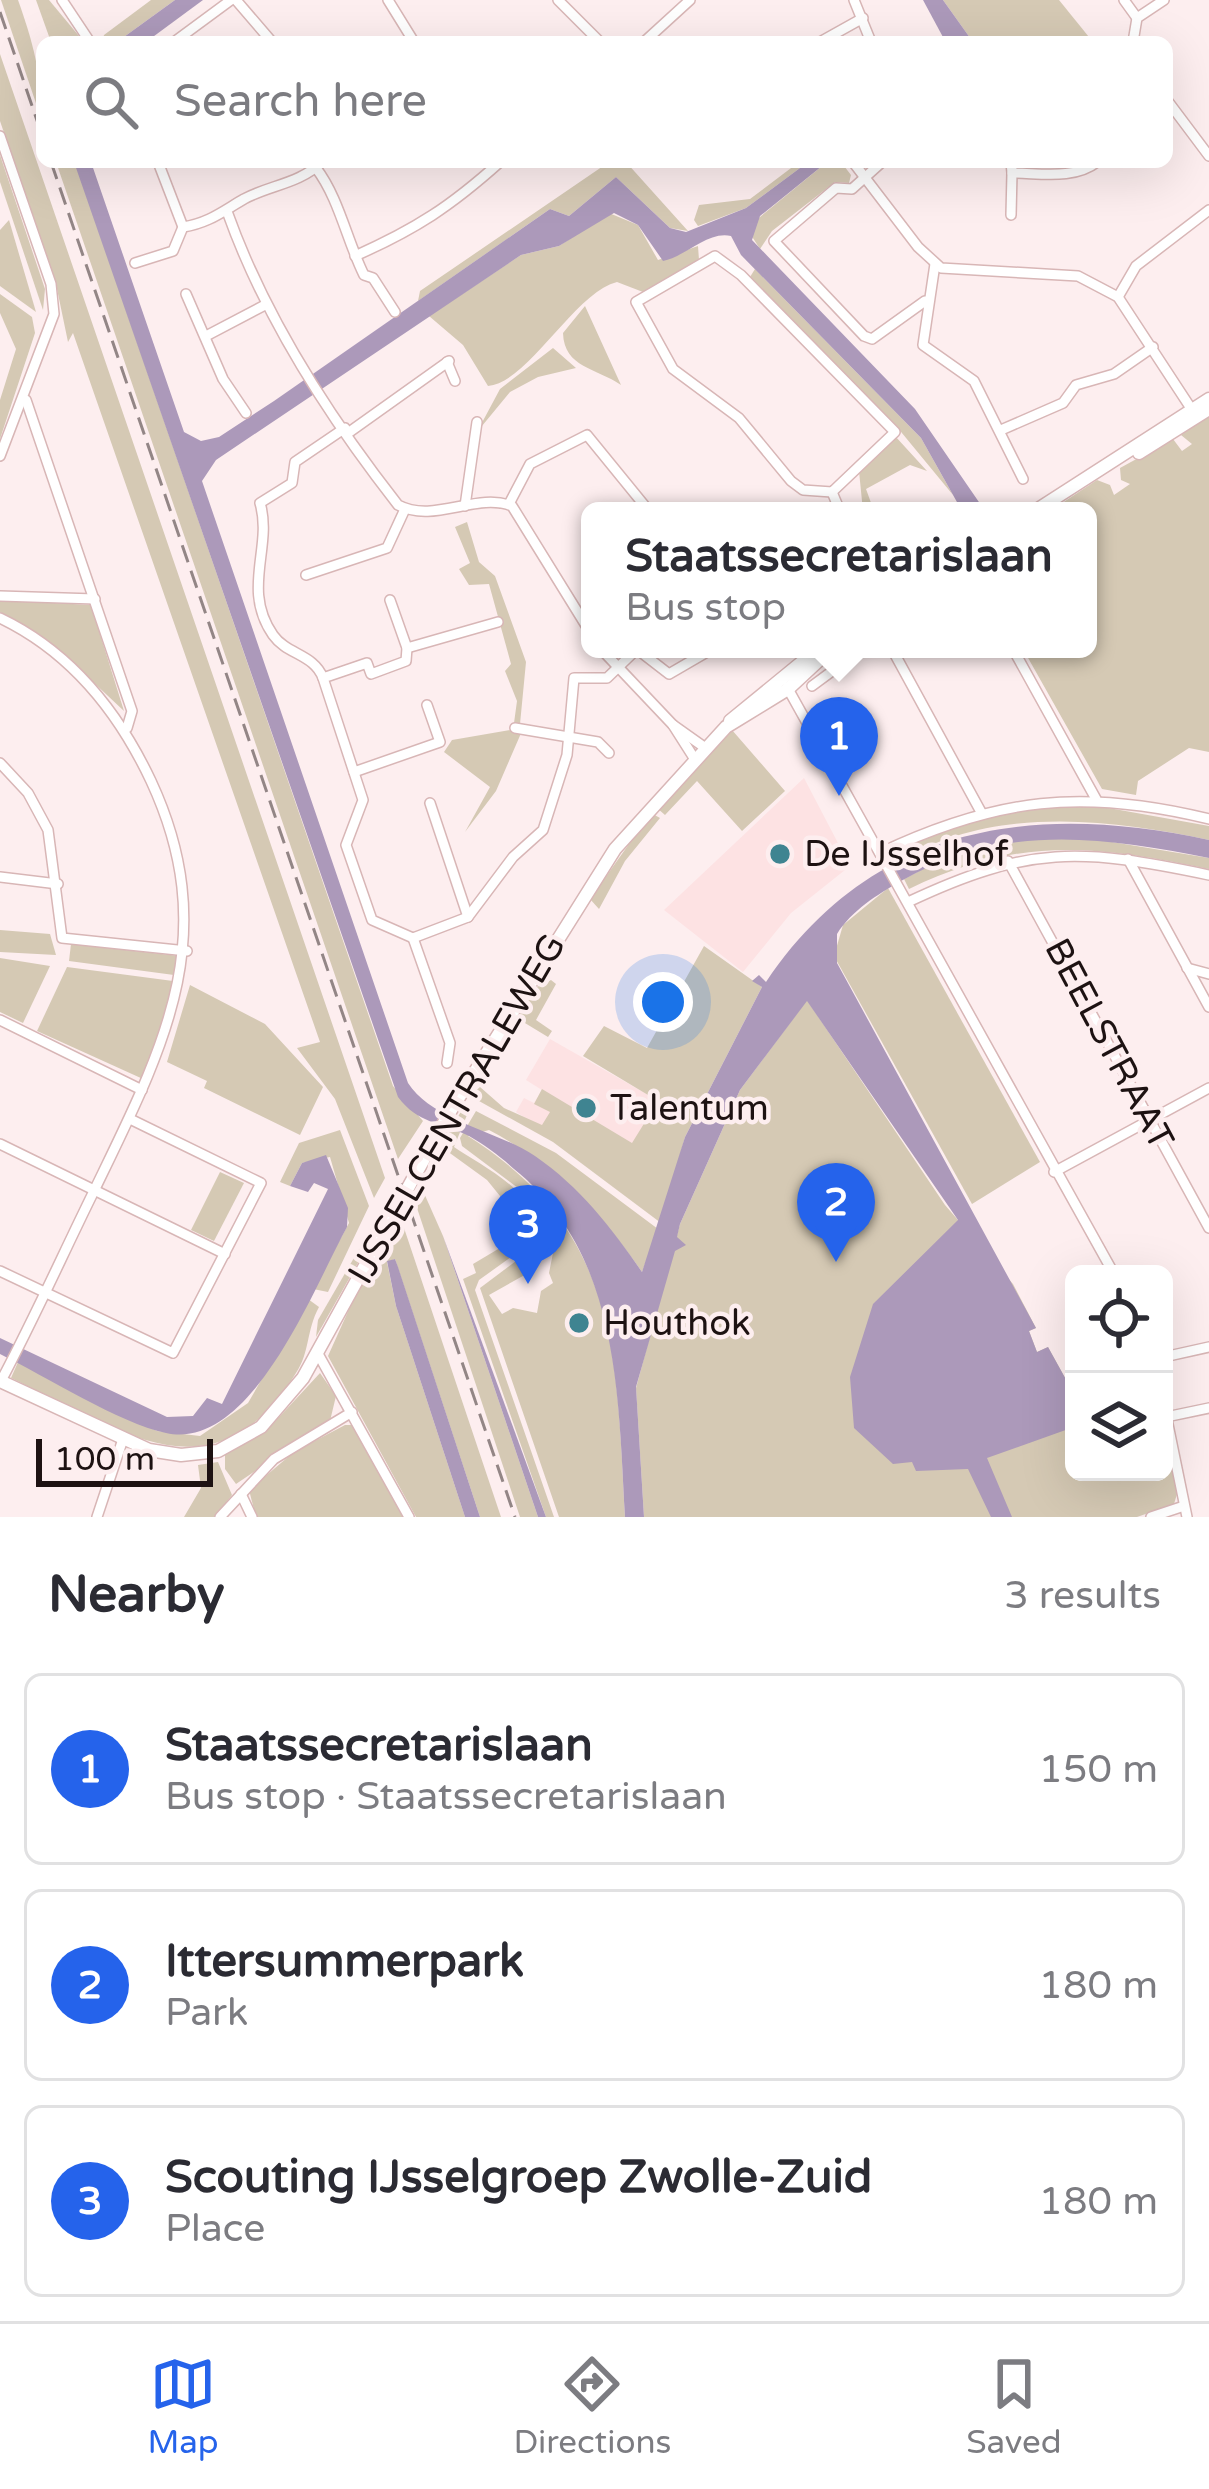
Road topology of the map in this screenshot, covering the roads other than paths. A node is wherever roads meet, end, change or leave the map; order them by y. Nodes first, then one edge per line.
1 (62, 0) edge
2 (234, 0) edge
3 (388, 0) edge
4 (558, 0) edge
5 (690, 0) edge
6 (854, 0) edge
7 (1124, 0) edge
8 (1164, 0) edge
9 (863, 18) junction
10 (1137, 18) junction
11 (86, 36) edge
12 (183, 36) edge
13 (267, 36) edge
14 (410, 36) edge
15 (595, 36) edge
16 (651, 36) edge
17 (831, 36) edge
18 (869, 36) edge
19 (1133, 36) edge
20 (1173, 114) edge
21 (0, 136) edge
22 (1209, 156) edge
23 (160, 168) edge
24 (312, 168) edge
25 (320, 168) edge
26 (494, 168) edge
27 (858, 168) edge
28 (875, 168) edge
29 (1012, 168) edge
30 (1026, 168) edge
31 (1089, 168) edge
32 (865, 177) junction
33 (1209, 210) edge
34 (228, 214) junction
35 (1011, 215) dead end
36 (183, 227) junction
37 (355, 256) junction
38 (135, 263) dead end
39 (935, 264) junction
40 (186, 294) dead end
41 (1118, 296) junction
42 (925, 301) junction
43 (265, 304) junction
44 (395, 312) dead end
45 (902, 316) junction
46 (922, 332) junction
47 (206, 336) junction
48 (1153, 347) junction
49 (455, 381) dead end
50 (1209, 399) edge
51 (26, 400) junction
52 (1200, 412) edge
53 (246, 413) dead end
54 (477, 422) dead end
55 (346, 430) junction
56 (1001, 430) junction
57 (0, 456) edge
58 (1023, 479) dead end
59 (832, 492) junction
60 (642, 502) edge
61 (836, 502) edge
62 (1050, 502) edge
63 (509, 504) junction
64 (465, 506) junction
65 (405, 509) junction
66 (306, 575) dead end
67 (0, 596) edge
68 (95, 599) junction
69 (390, 600) dead end
70 (0, 617) edge
71 (581, 618) edge
72 (498, 622) dead end
73 (407, 648) junction
74 (609, 658) edge
75 (630, 658) edge
76 (649, 658) edge
77 (696, 658) edge
78 (810, 658) edge
79 (819, 658) edge
80 (850, 658) edge
81 (897, 658) edge
82 (1018, 658) edge
83 (619, 670) junction
84 (323, 678) junction
85 (785, 684) junction
86 (812, 686) dead end
87 (427, 705) dead end
88 (127, 728) junction
89 (515, 728) dead end
90 (566, 736) junction
91 (609, 753) dead end
92 (699, 753) junction
93 (0, 763) edge
94 (354, 772) junction
95 (1096, 799) junction
96 (430, 803) dead end
97 (981, 812) junction
98 (1209, 819) edge
99 (880, 855) junction
100 (1128, 858) junction
101 (1008, 861) junction
102 (1209, 875) edge
103 (0, 877) edge
104 (58, 884) junction
105 (908, 902) junction
106 (468, 917) junction
107 (413, 938) junction
108 (187, 951) junction
109 (1187, 968) junction
110 (1209, 974) edge
111 (1209, 1007) edge
112 (0, 1020) edge
113 (447, 1063) dead end
114 (1209, 1088) edge
115 (142, 1090) junction
116 (130, 1119) junction
117 (1149, 1119) junction
118 (0, 1144) edge
119 (1054, 1172) junction
120 (94, 1191) junction
121 (1209, 1228) edge
122 (225, 1254) junction
123 (1109, 1265) edge
124 (0, 1270) edge
125 (46, 1292) junction
126 (1209, 1347) edge
127 (317, 1352) junction
128 (1173, 1355) edge
129 (3, 1377) edge
130 (1209, 1408) edge
131 (1173, 1410) edge
132 (352, 1412) junction
133 (123, 1439) junction
134 (1173, 1451) edge
135 (241, 1494) junction
136 (1185, 1512) edge
137 (97, 1517) edge
138 (220, 1517) edge
139 (252, 1517) edge
140 (409, 1517) edge
141 (1150, 1517) edge

1 - 11 street
2 - 12 street
2 - 13 street
3 - 14 street
4 - 15 street
5 - 16 street
6 - 9 street
7 - 10 street
8 - 10 street
9 - 17 street
9 - 18 street
10 - 19 street
20 - 22 street
21 - 51 street
23 - 36 street
24 - 34 street
25 - 37 street
26 - 37 street
27 - 32 street
28 - 32 street
29 - 35 street
30 - 31 street
32 - 39 street
32 - 45 street
33 - 41 street
34 - 36 street
34 - 43 street
36 - 38 street
37 - 44 street
39 - 41 street
39 - 42 street
40 - 47 street
41 - 48 street
42 - 45 street
42 - 46 street
43 - 47 street
43 - 55 street
45 - 46 street
46 - 56 street
47 - 53 street
48 - 52 street
48 - 56 street
49 - 55 street
50 - 52 street
51 - 57 street
51 - 68 street
52 - 62 street
54 - 64 street
55 - 65 street
55 - 84 street
56 - 58 street
59 - 59 street
59 - 61 street
60 - 63 street
63 - 64 street
63 - 71 street
64 - 65 street
65 - 66 street
67 - 68 street
68 - 88 street
69 - 73 street
70 - 88 street
72 - 73 street
73 - 84 street
74 - 83 street
75 - 83 street
76 - 77 street
78 - 85 street, IJSSELCENTRALEWEG
79 - 85 street, IJSSELCENTRALEWEG
80 - 86 street
81 - 97 street
82 - 95 street
83 - 90 street
83 - 92 street
84 - 94 street
85 - 92 street, IJSSELCENTRALEWEG
85 - 99 street
87 - 94 street
88 - 108 street
89 - 90 street
90 - 91 street
90 - 106 street
92 - 127 street, IJSSELCENTRALEWEG
93 - 104 street
94 - 107 street
95 - 97 street
95 - 98 street
96 - 106 street
97 - 99 street
99 - 105 street
100 - 101 street
100 - 102 street
100 - 109 street
101 - 105 street
101 - 117 street, BEELSTRAAT
103 - 104 street
104 - 108 street
105 - 119 street
106 - 107 street
107 - 113 street
108 - 115 street
109 - 110 street
109 - 111 street
112 - 115 street
114 - 117 street
115 - 116 street
116 - 120 street
116 - 122 street
117 - 119 street
117 - 121 street, BEELSTRAAT
118 - 120 street
119 - 123 street
120 - 122 street
120 - 125 street
122 - 125 street
124 - 125 street
125 - 129 street
126 - 128 street
127 - 132 street
127 - 133 street, IJSSELCENTRALEWEG
129 - 133 street, IJSSELCENTRALEWEG
130 - 131 street
132 - 135 street
132 - 140 street
133 - 137 street
134 - 136 street
135 - 138 street
135 - 139 street
136 - 141 street

